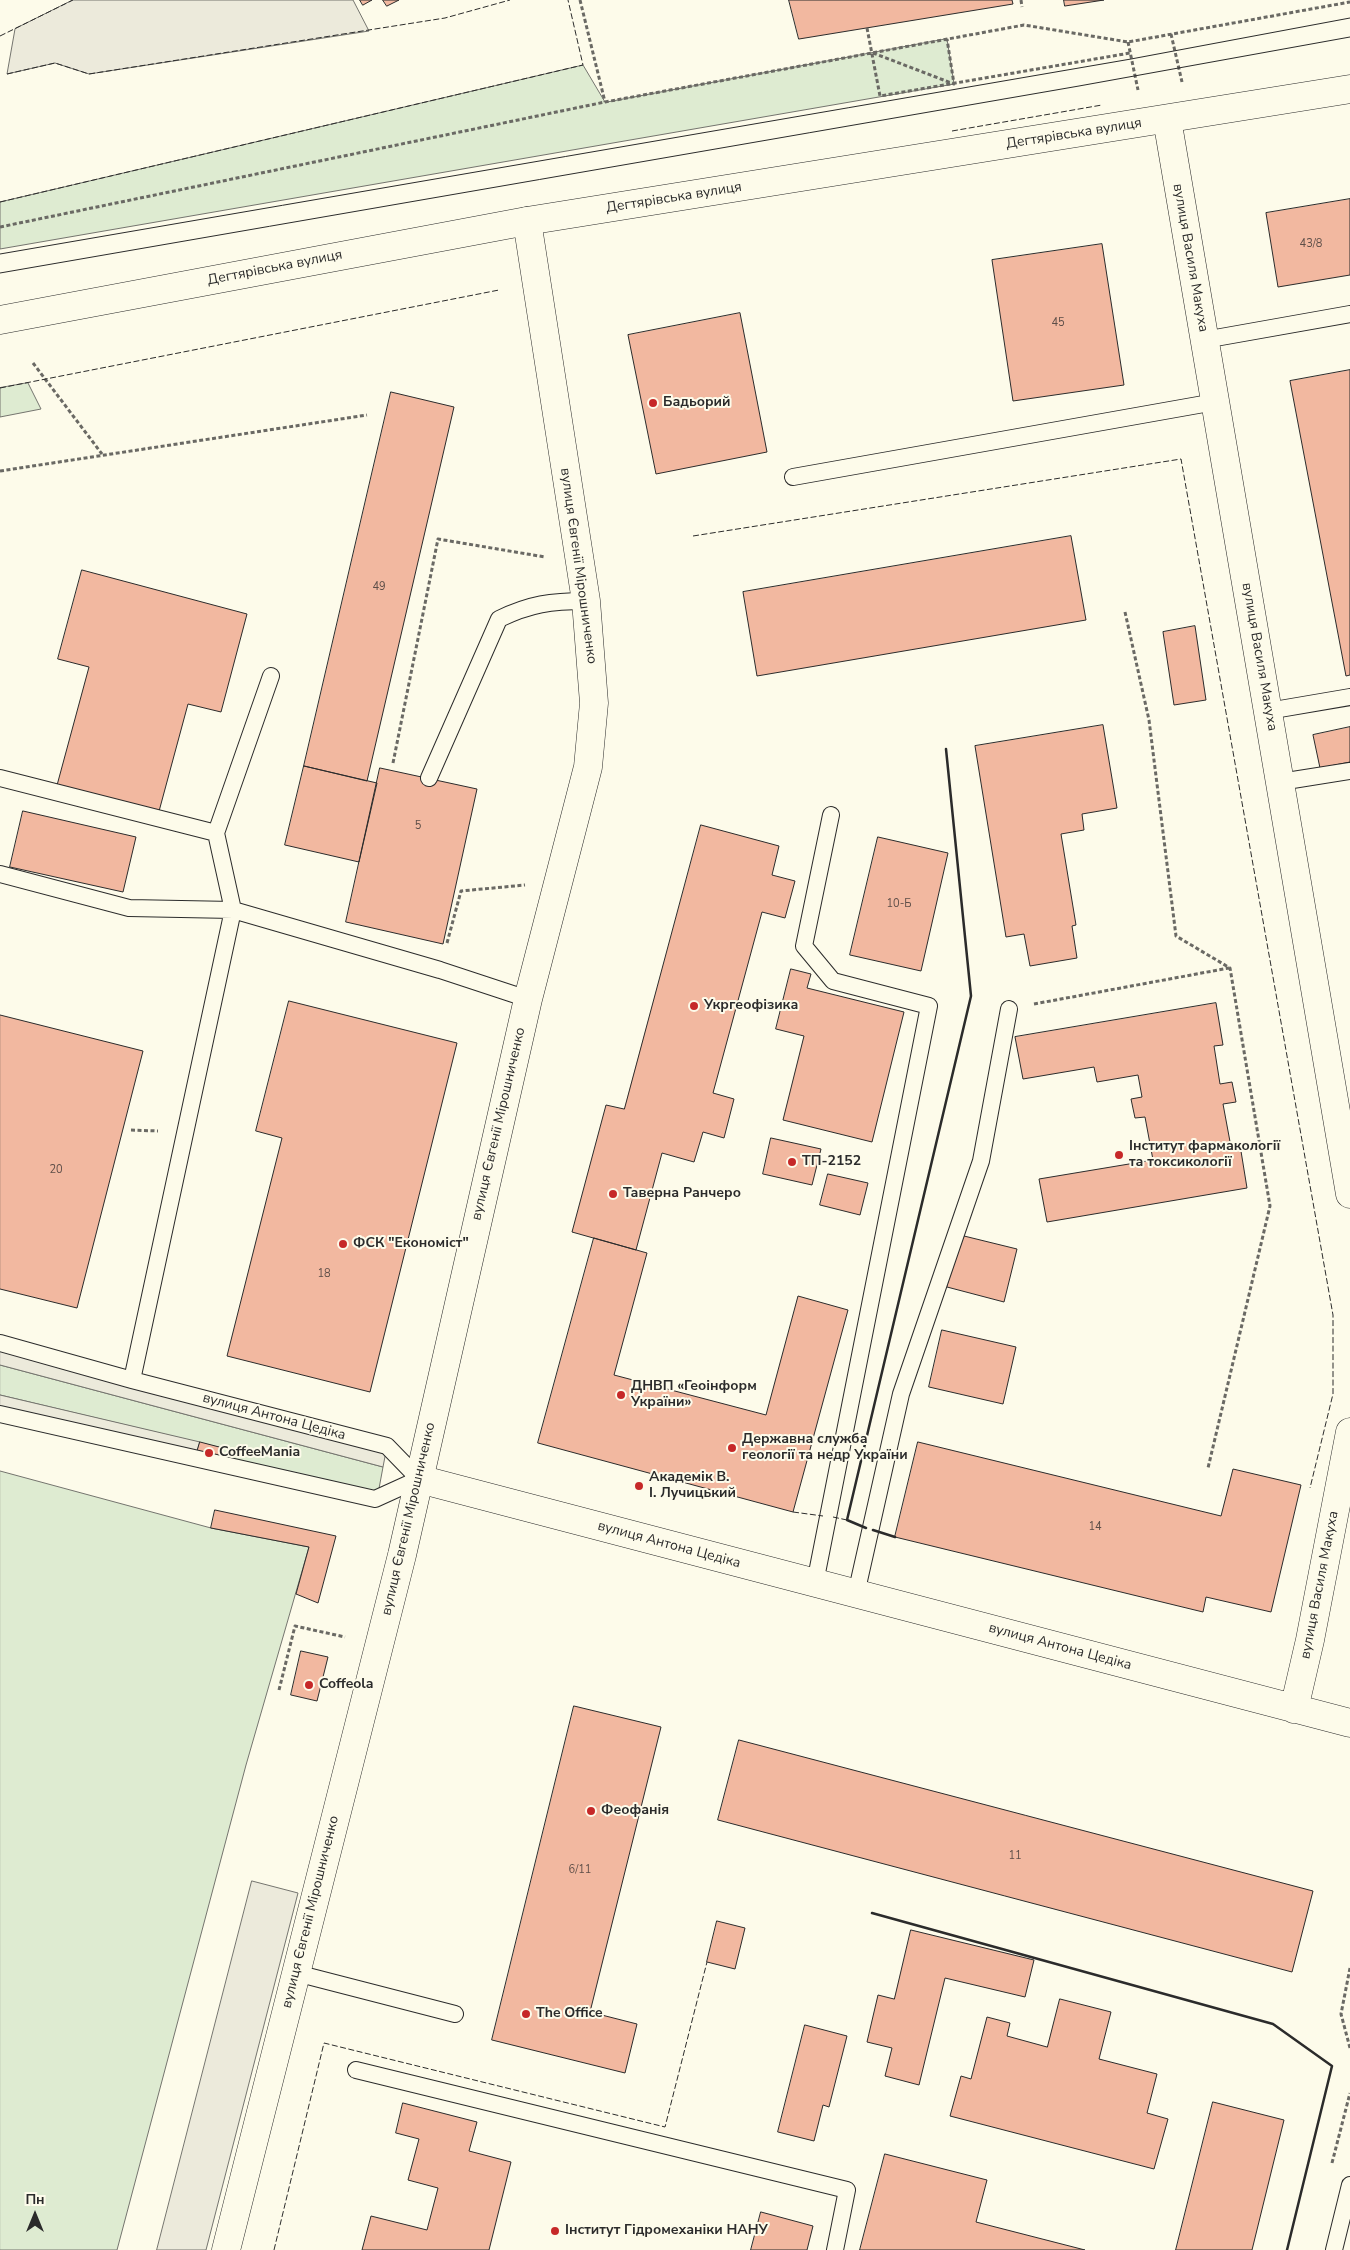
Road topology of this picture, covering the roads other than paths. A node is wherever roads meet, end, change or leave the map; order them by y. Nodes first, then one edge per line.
1 (1350, 89) edge
2 (1155, 121) junction
3 (527, 221) junction
4 (1350, 314) edge
5 (0, 320) edge
6 (1204, 340) junction
7 (1215, 402) junction
8 (794, 477) dead end
9 (586, 602) junction
10 (271, 676) dead end
11 (1350, 697) edge
12 (1268, 711) junction
13 (1350, 771) edge
14 (0, 778) edge
15 (429, 778) dead end
16 (1280, 782) junction
17 (831, 816) dead end
18 (216, 833) junction
19 (0, 874) edge
20 (233, 910) junction
21 (528, 999) junction
22 (1009, 1009) road end
23 (1350, 1194) edge
24 (0, 1342) edge
25 (132, 1380) junction
26 (0, 1414) edge
27 (1350, 1432) edge
28 (419, 1479) junction
29 (815, 1583) junction
30 (856, 1594) junction
31 (1294, 1708) junction
32 (1350, 1723) edge
33 (296, 1973) junction
34 (455, 2014) dead end
35 (356, 2070) dead end
36 (1350, 2185) edge
37 (226, 2250) edge
38 (836, 2250) edge
39 (1334, 2250) edge

1 - 2 street, Дегтярівська вулиця
2 - 3 street, Дегтярівська вулиця
2 - 6 street, вулиця Василя Макуха
3 - 5 street, Дегтярівська вулиця
3 - 9 street, вулиця Євгенії Мірошниченко
4 - 6 lane
6 - 7 street, вулиця Василя Макуха
7 - 8 lane
7 - 12 street, вулиця Василя Макуха
9 - 15 lane
9 - 21 street, вулиця Євгенії Мірошниченко
10 - 18 lane
11 - 12 lane
12 - 16 street, вулиця Василя Макуха
13 - 16 lane
14 - 18 lane
16 - 23 street, вулиця Василя Макуха
17 - 29 lane
18 - 20 lane
19 - 20 lane
20 - 21 lane
20 - 25 lane
21 - 28 street, вулиця Євгенії Мірошниченко
22 - 30 lane
24 - 25 lane, вулиця Антона Цедіка
25 - 28 lane, вулиця Антона Цедіка
26 - 28 lane
27 - 31 street, вулиця Василя Макуха
28 - 29 street, вулиця Антона Цедіка
28 - 33 street, вулиця Євгенії Мірошниченко
29 - 30 street, вулиця Антона Цедіка
30 - 31 street, вулиця Антона Цедіка
31 - 32 street, вулиця Антона Цедіка
33 - 34 lane
33 - 37 street, вулиця Євгенії Мірошниченко
35 - 38 lane
36 - 39 lane

